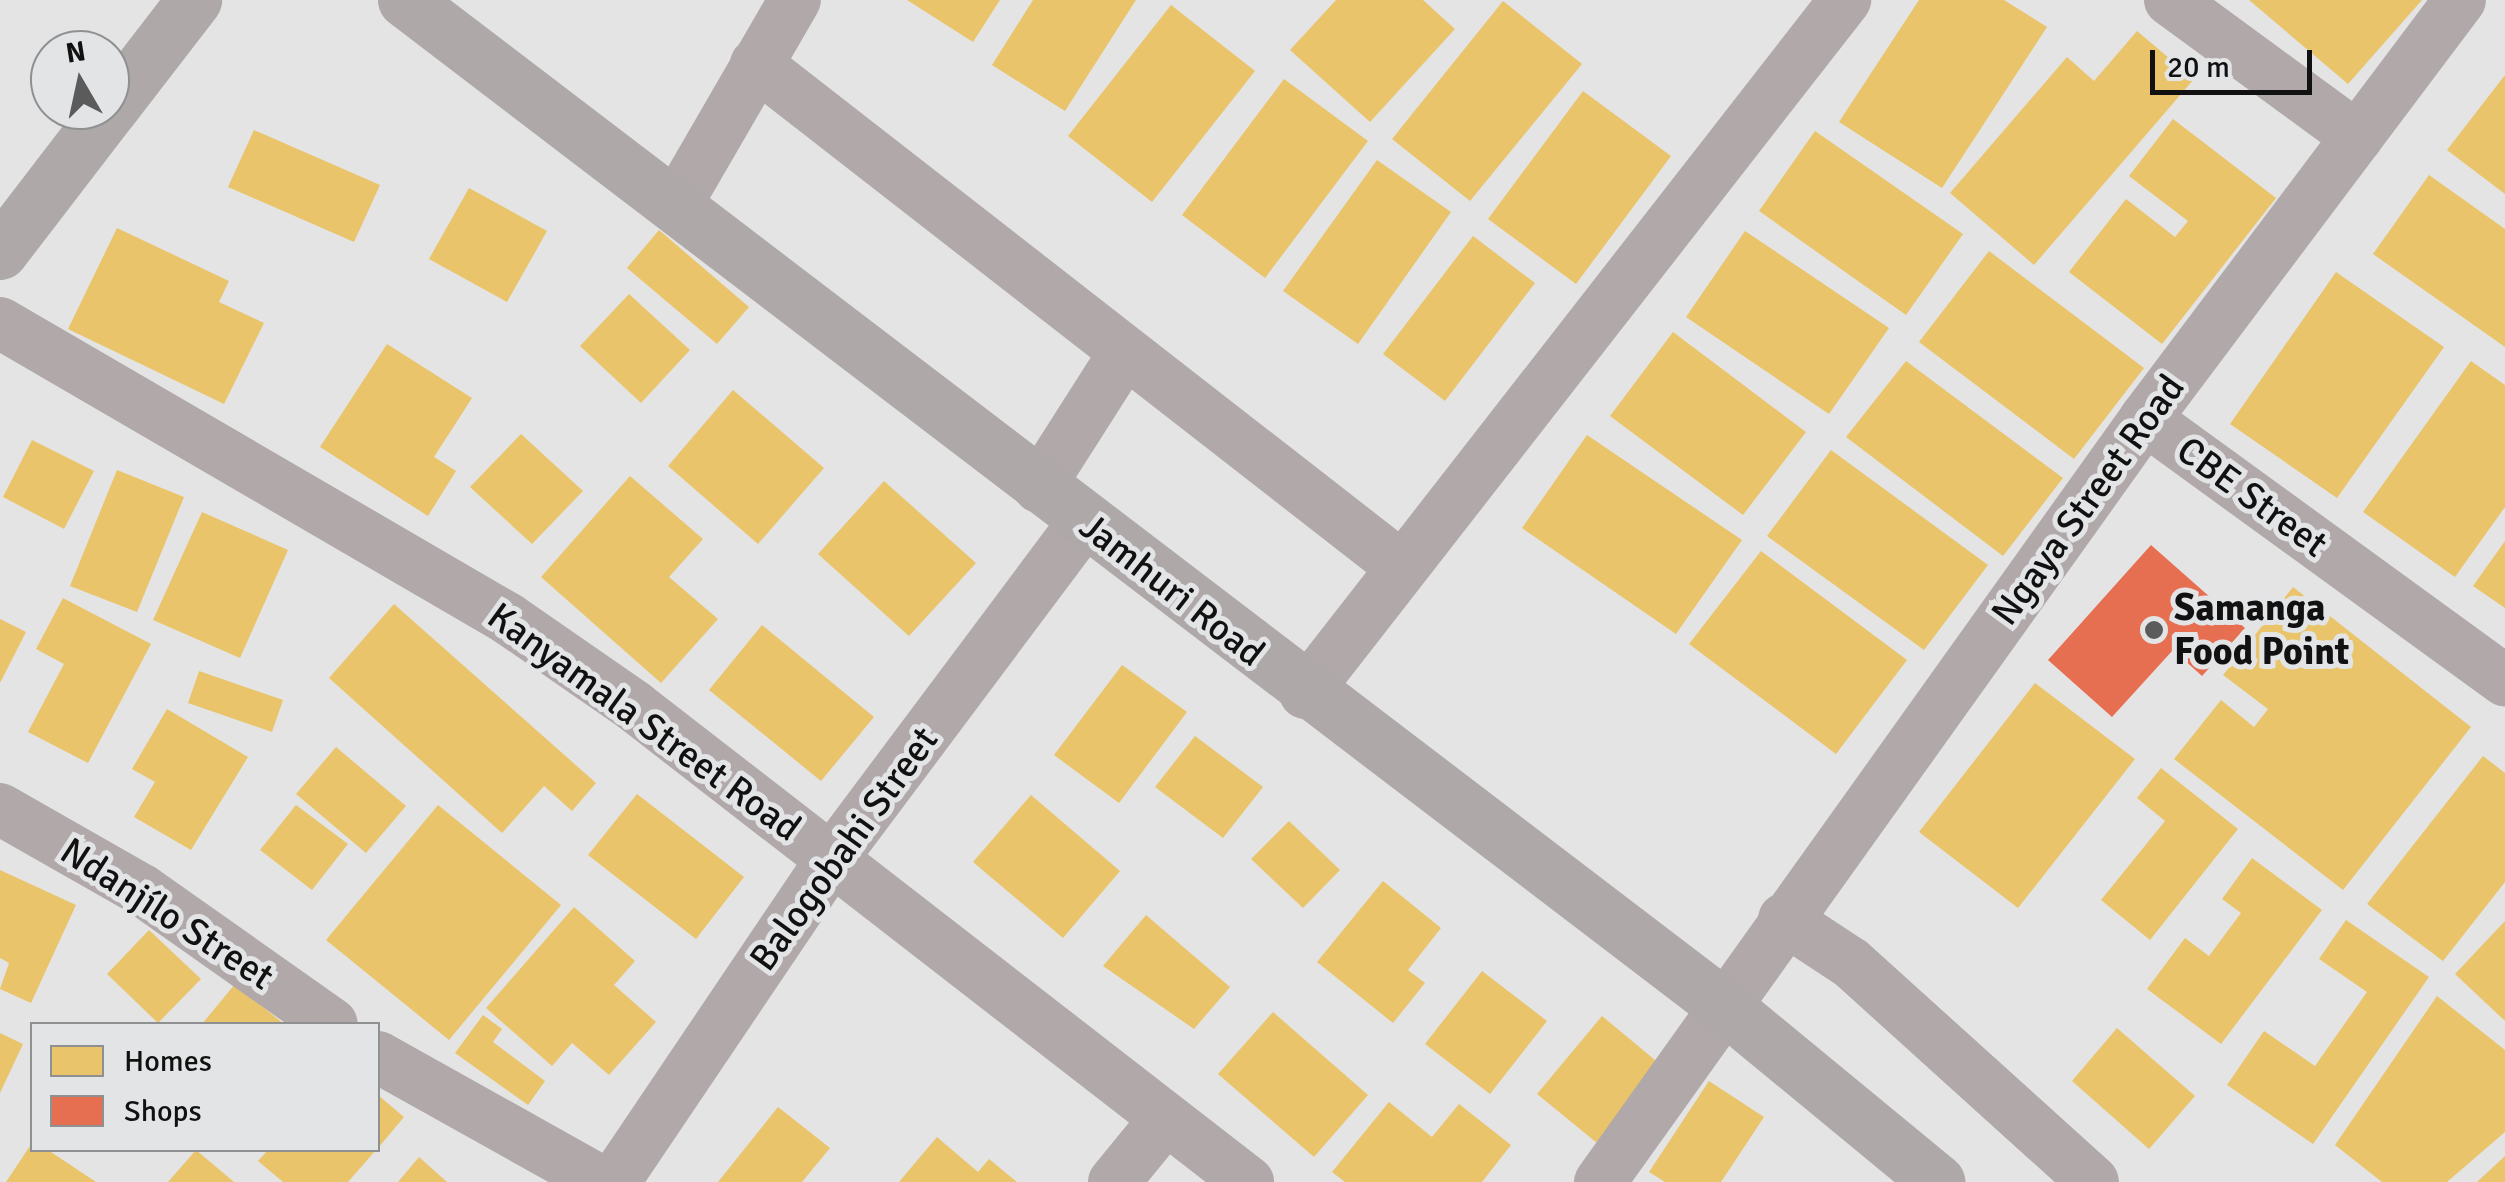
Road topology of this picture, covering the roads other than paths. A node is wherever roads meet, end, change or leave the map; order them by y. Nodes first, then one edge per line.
1 (194, 0) edge
2 (795, 0) edge
3 (1845, 0) edge
4 (2170, 0) edge
5 (2460, 0) edge
6 (423, 5) edge
7 (756, 64) junction
8 (130, 83) edge
9 (94, 130) edge
10 (2357, 137) junction
11 (676, 205) junction
12 (0, 252) edge
13 (0, 323) edge
14 (1126, 352) junction
15 (2145, 419) junction
16 (1038, 487) junction
17 (1084, 522) junction
18 (1402, 568) junction
19 (2505, 681) edge
20 (1305, 693) junction
21 (0, 809) edge
22 (831, 860) junction
23 (1784, 919) junction
24 (1722, 1006) junction
25 (329, 1022) edge
26 (380, 1058) edge
27 (1163, 1122) junction
28 (2067, 1174) edge
29 (602, 1182) edge
30 (614, 1182) edge
31 (1114, 1182) edge
32 (1248, 1182) edge
33 (1600, 1182) edge
34 (1938, 1182) edge

1 - 8 main road
2 - 7 street
3 - 18 street
4 - 10 street
5 - 10 street, Ngaya Street Road
6 - 11 main road, Jamhuri Road
7 - 11 street
7 - 14 street
9 - 12 main road
10 - 15 street, Ngaya Street Road
11 - 16 main road, Jamhuri Road
13 - 22 street, Kanyamala Street Road
14 - 16 street
14 - 18 street
15 - 19 street, CBE Street
15 - 23 street, Ngaya Street Road
16 - 17 main road, Jamhuri Road
17 - 20 main road, Jamhuri Road
17 - 22 street, Balogobahi Street
18 - 20 street
20 - 24 main road, Jamhuri Road
21 - 25 street, Ndanjílo Street
22 - 27 street, Kanyamala Street Road
22 - 30 street, Balogobahi Street
23 - 24 street, Ngaya Street Road
23 - 28 street
24 - 33 street, Ngaya Street Road
24 - 34 main road, Jamhuri Road
26 - 29 street
27 - 31 street
27 - 32 street, Kanyamala Street Road

